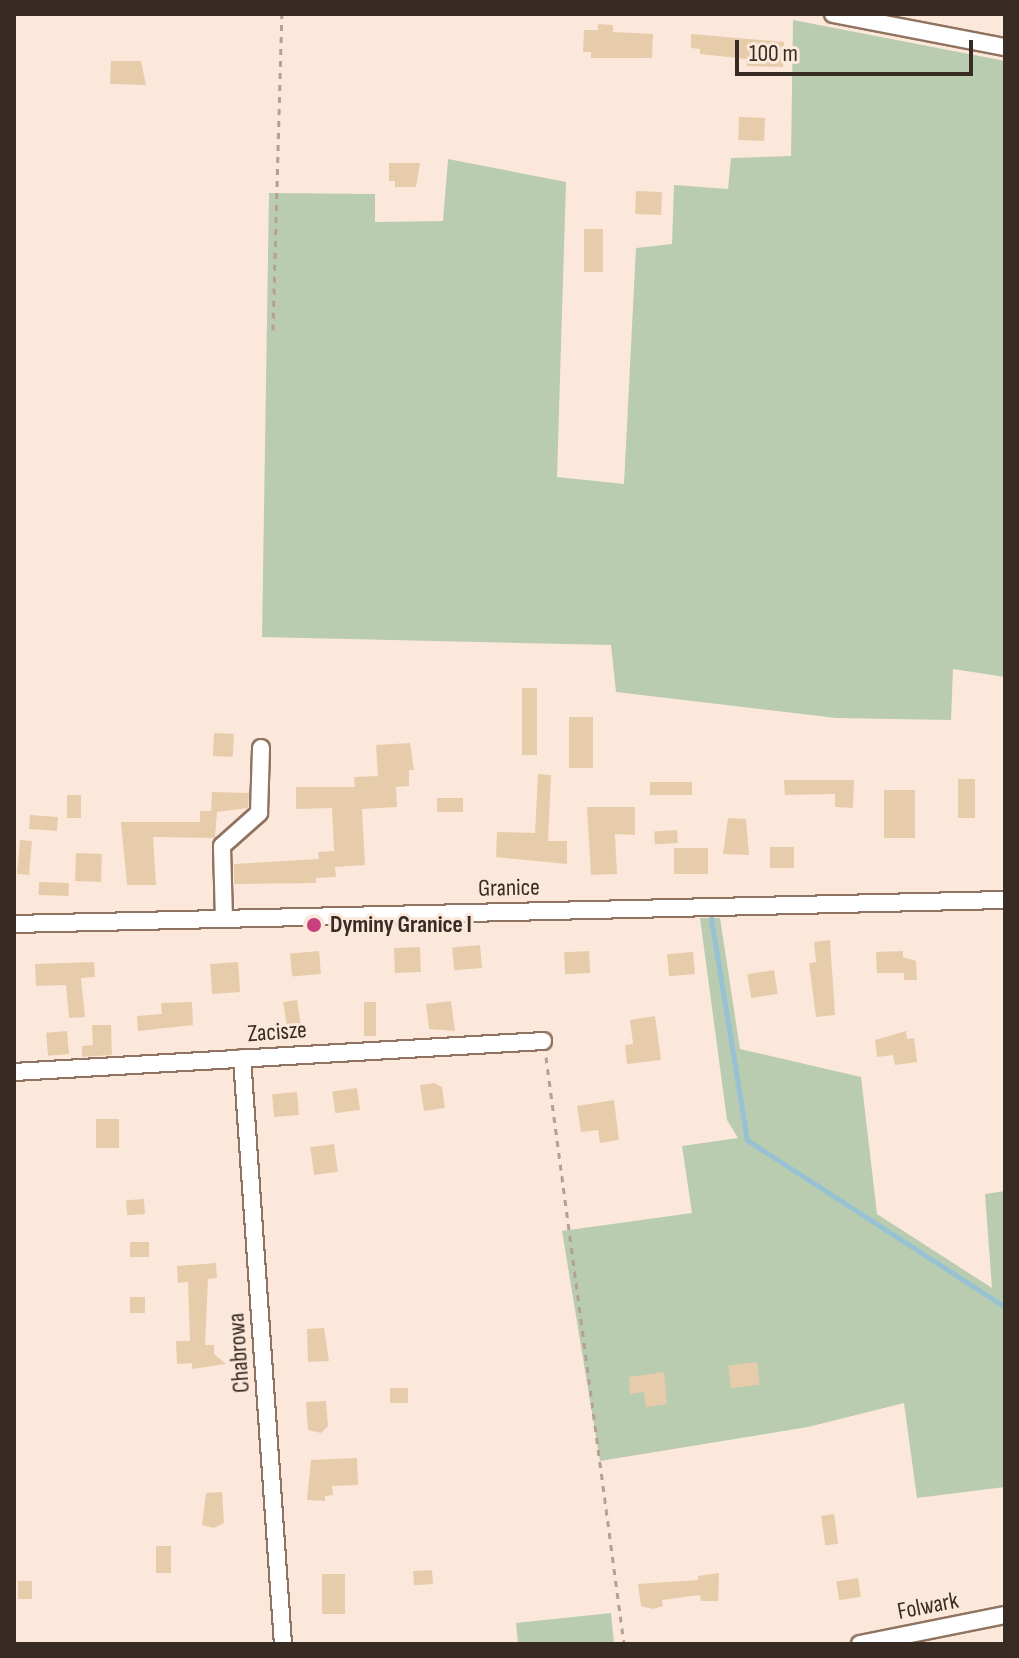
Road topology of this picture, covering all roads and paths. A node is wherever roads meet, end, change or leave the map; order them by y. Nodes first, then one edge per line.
1 (282, 14) edge
2 (833, 14) edge
3 (1005, 47) edge
4 (273, 330) dead end
5 (261, 748) dead end
6 (1005, 900) edge
7 (224, 919) junction
8 (14, 924) edge
9 (543, 1041) joint
10 (242, 1058) junction
11 (14, 1072) edge
12 (1005, 1615) edge
13 (283, 1644) edge
14 (624, 1644) edge
15 (860, 1644) edge

1 - 4 path
2 - 3 street
5 - 7 street
6 - 7 street, Granice
7 - 8 street, Granice
9 - 10 street, Zacisze
9 - 14 path
10 - 11 street, Zacisze
10 - 13 street, Chabrowa
12 - 15 street, Folwark

